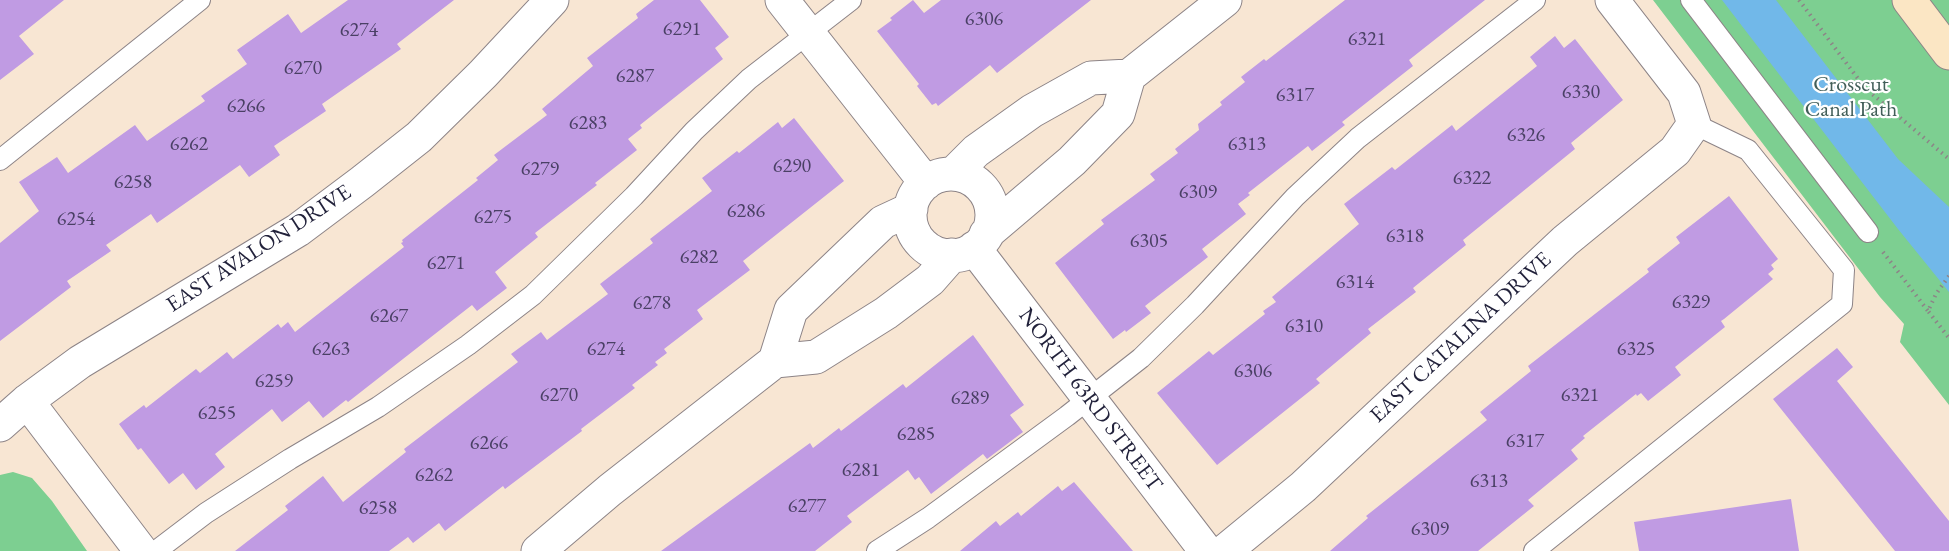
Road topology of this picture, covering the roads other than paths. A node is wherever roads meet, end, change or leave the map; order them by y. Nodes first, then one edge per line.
1 (200, 0) edge
2 (552, 0) edge
3 (782, 0) edge
4 (851, 0) edge
5 (1225, 0) edge
6 (1535, 0) edge
7 (1612, 0) edge
8 (1691, 0) edge
9 (1909, 0) edge
10 (807, 32) junction
11 (1949, 53) edge
12 (1129, 76) junction
13 (1695, 124) junction
14 (0, 160) edge
15 (930, 189) junction
16 (1868, 232) road end
17 (971, 246) junction
18 (775, 361) junction
19 (1089, 400) junction
20 (27, 401) junction
21 (0, 425) edge
22 (141, 551) edge
23 (156, 551) edge
24 (538, 551) edge
25 (877, 551) edge
26 (1206, 551) edge
27 (1225, 551) edge
28 (1534, 551) edge

1 - 14 lane
2 - 20 street, EAST AVALON DRIVE
3 - 10 street
4 - 10 lane
5 - 12 street
6 - 19 lane
7 - 13 street
8 - 16 lane
9 - 11 main road
10 - 15 street
10 - 23 lane
12 - 15 street
12 - 17 street
13 - 27 street, EAST CATALINA DRIVE
13 - 28 lane
15 - 17 street
15 - 17 street
15 - 18 street
17 - 18 street
17 - 19 street, NORTH 63RD STREET
18 - 24 street
19 - 25 lane
19 - 26 street, NORTH 63RD STREET
20 - 21 street, EAST AVALON DRIVE
20 - 22 street

